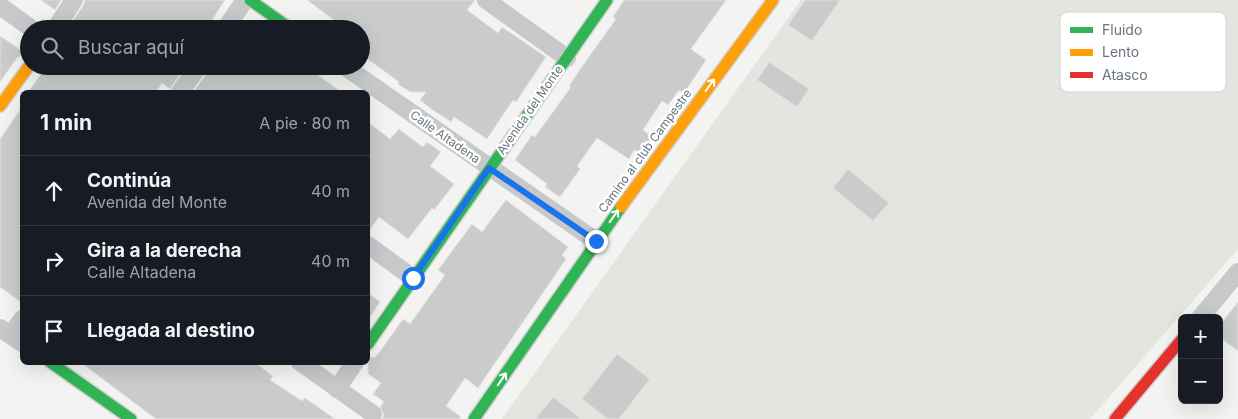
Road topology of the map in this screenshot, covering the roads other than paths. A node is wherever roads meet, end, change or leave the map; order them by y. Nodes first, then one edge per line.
1 (74, 0) edge
2 (245, 0) edge
3 (250, 0) edge
4 (486, 0) edge
5 (607, 0) edge
6 (773, 0) edge
7 (0, 6) edge
8 (20, 20) edge
9 (60, 20) edge
10 (231, 20) edge
11 (278, 20) edge
12 (566, 58) junction
13 (22, 75) edge
14 (192, 75) edge
15 (357, 75) edge
16 (181, 90) edge
17 (0, 106) edge
18 (489, 168) junction
19 (596, 241) junction
20 (370, 246) edge
21 (1238, 272) edge
22 (413, 278) junction
23 (1203, 314) edge
24 (20, 322) edge
25 (11, 335) edge
26 (370, 341) edge
27 (1178, 344) edge
28 (54, 365) edge
29 (304, 365) edge
30 (353, 365) edge
31 (337, 389) junction
32 (373, 414) dead end
33 (131, 419) edge
34 (474, 419) edge
35 (1115, 419) edge

1 - 9 street
2 - 10 street
3 - 11 street
4 - 12 street
5 - 12 street, Avenida del Monte
19 -> 6 street, Camino al club Campestre
7 - 8 street
12 - 18 street, Avenida del Monte
13 - 17 street
14 - 16 street
15 - 18 street, Calle Altadena
18 - 19 street, Calle Altadena
18 - 22 street, Avenida del Monte
34 -> 19 street, Camino al club Campestre
20 - 22 street
21 - 23 street
22 - 26 street, Avenida del Monte
24 - 25 street
27 - 35 street
28 - 33 street
29 - 31 street
30 - 31 street
31 - 32 street

